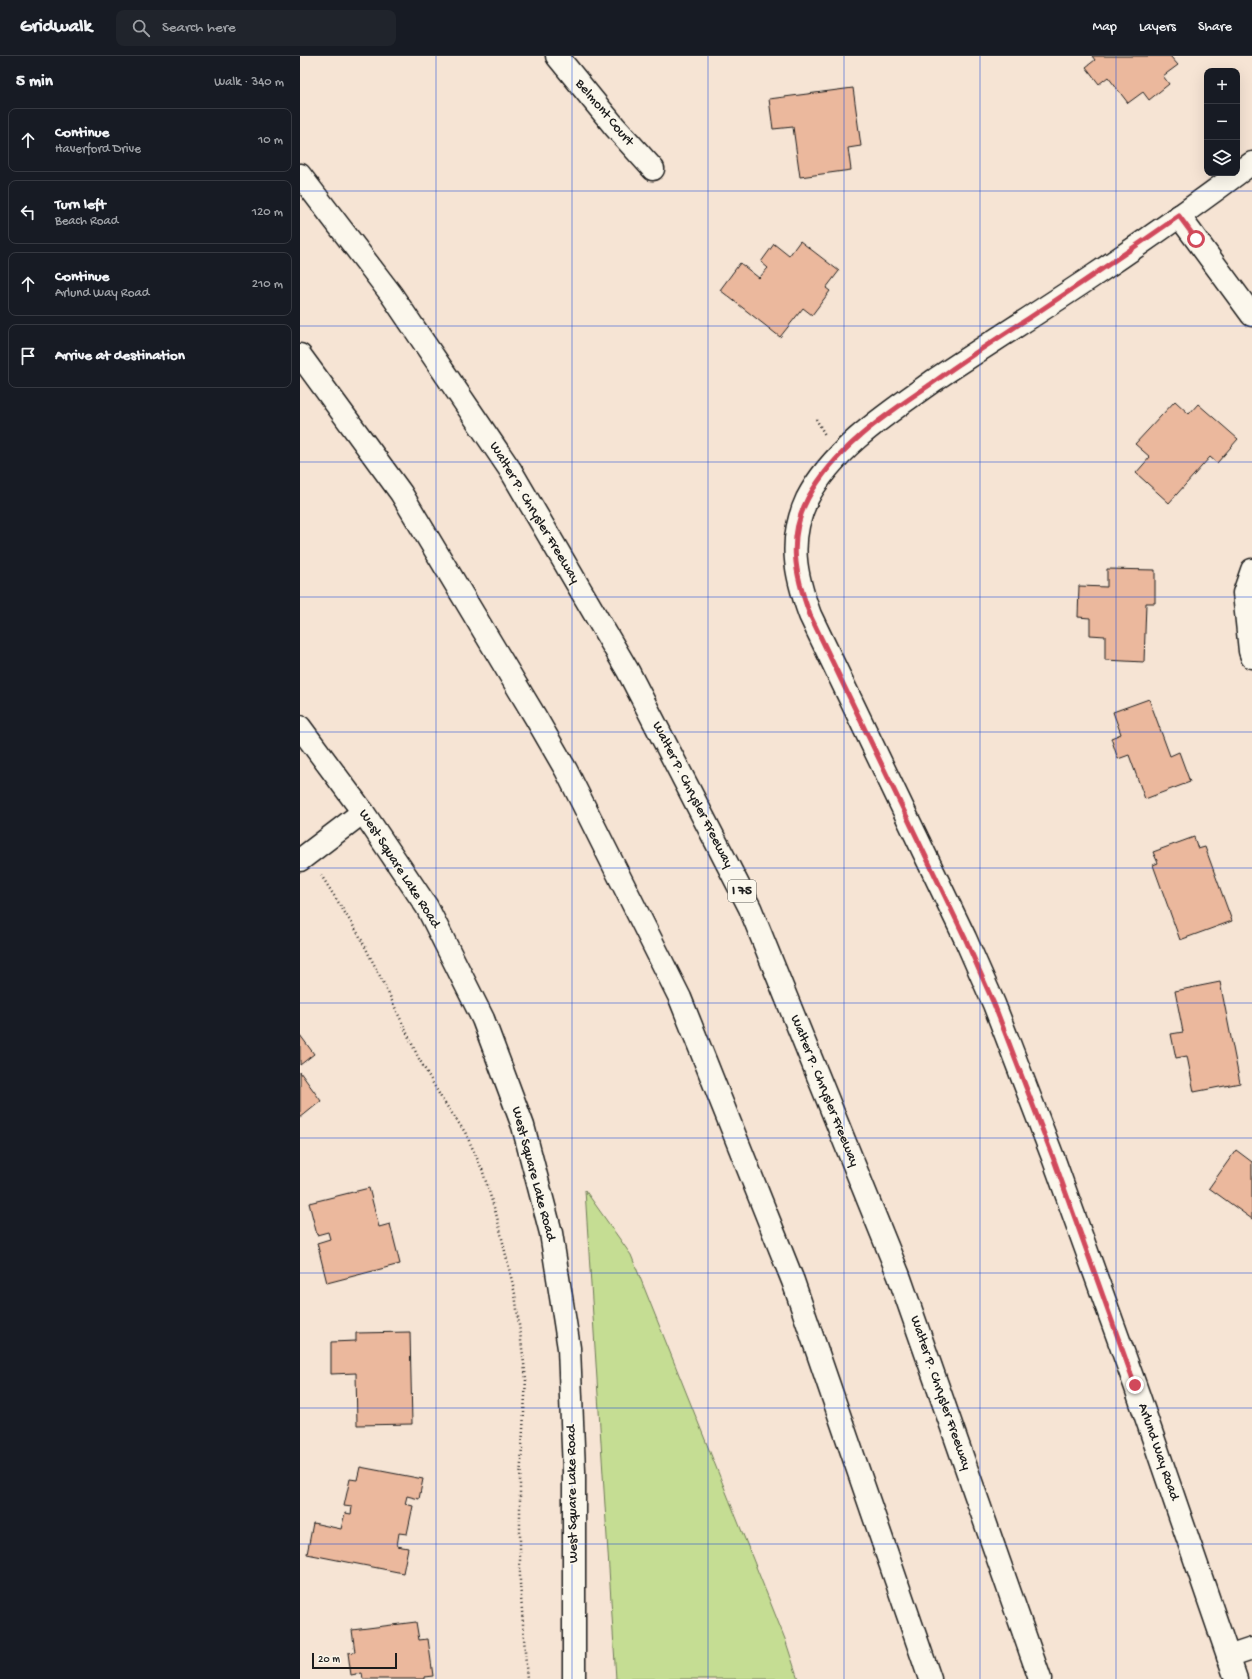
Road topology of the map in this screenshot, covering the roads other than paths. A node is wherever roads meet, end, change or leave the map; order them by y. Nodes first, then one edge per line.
1 (557, 56) edge
2 (1252, 162) edge
3 (653, 169) dead end
4 (300, 175) edge
5 (1179, 216) junction
6 (1252, 315) edge
7 (300, 356) edge
8 (1252, 570) edge
9 (1252, 657) edge
10 (300, 727) edge
11 (363, 812) junction
12 (308, 865) edge
13 (1252, 1649) edge
14 (1228, 1657) junction
15 (574, 1679) edge
16 (930, 1679) edge
17 (1040, 1679) edge
18 (1236, 1679) edge

1 - 3 main road, Belmont Court
2 - 5 main road, Arlund Way Road
4 - 17 main road, Walter P. Chrysler Freeway / I 75
5 - 6 main road
5 - 14 main road, Arlund Way Road
7 - 16 main road
8 - 9 main road
10 - 11 main road, West Square Lake Road
11 - 12 main road
11 - 15 main road, West Square Lake Road
13 - 14 main road
14 - 18 main road, Arlund Way Road

